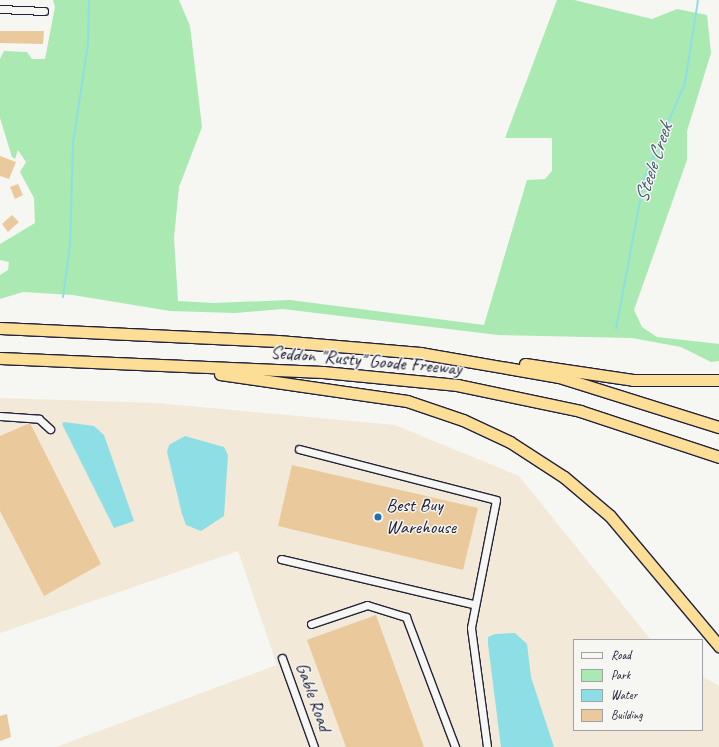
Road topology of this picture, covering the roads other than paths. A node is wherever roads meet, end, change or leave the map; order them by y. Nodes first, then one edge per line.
1 (0, 9) edge
2 (44, 11) dead end
3 (0, 328) edge
4 (420, 353) junction
5 (0, 358) edge
6 (148, 365) junction
7 (719, 380) edge
8 (0, 416) edge
9 (719, 427) edge
10 (50, 429) dead end
11 (299, 449) dead end
12 (719, 457) edge
13 (281, 559) dead end
14 (473, 604) junction
15 (311, 624) dead end
16 (719, 646) edge
17 (282, 658) dead end
18 (314, 747) edge
19 (455, 747) edge
20 (487, 747) edge

1 - 2 street
3 - 4 highway, Seddon "Rusty" Goode Freeway
4 - 7 highway
4 - 9 highway, Seddon "Rusty" Goode Freeway
5 - 6 highway, Seddon "Rusty" Goode Freeway
6 - 12 highway, Seddon "Rusty" Goode Freeway
6 - 16 highway
8 - 10 street
11 - 14 street
13 - 14 street
14 - 20 street
15 - 19 street
17 - 18 street, Gable Road

